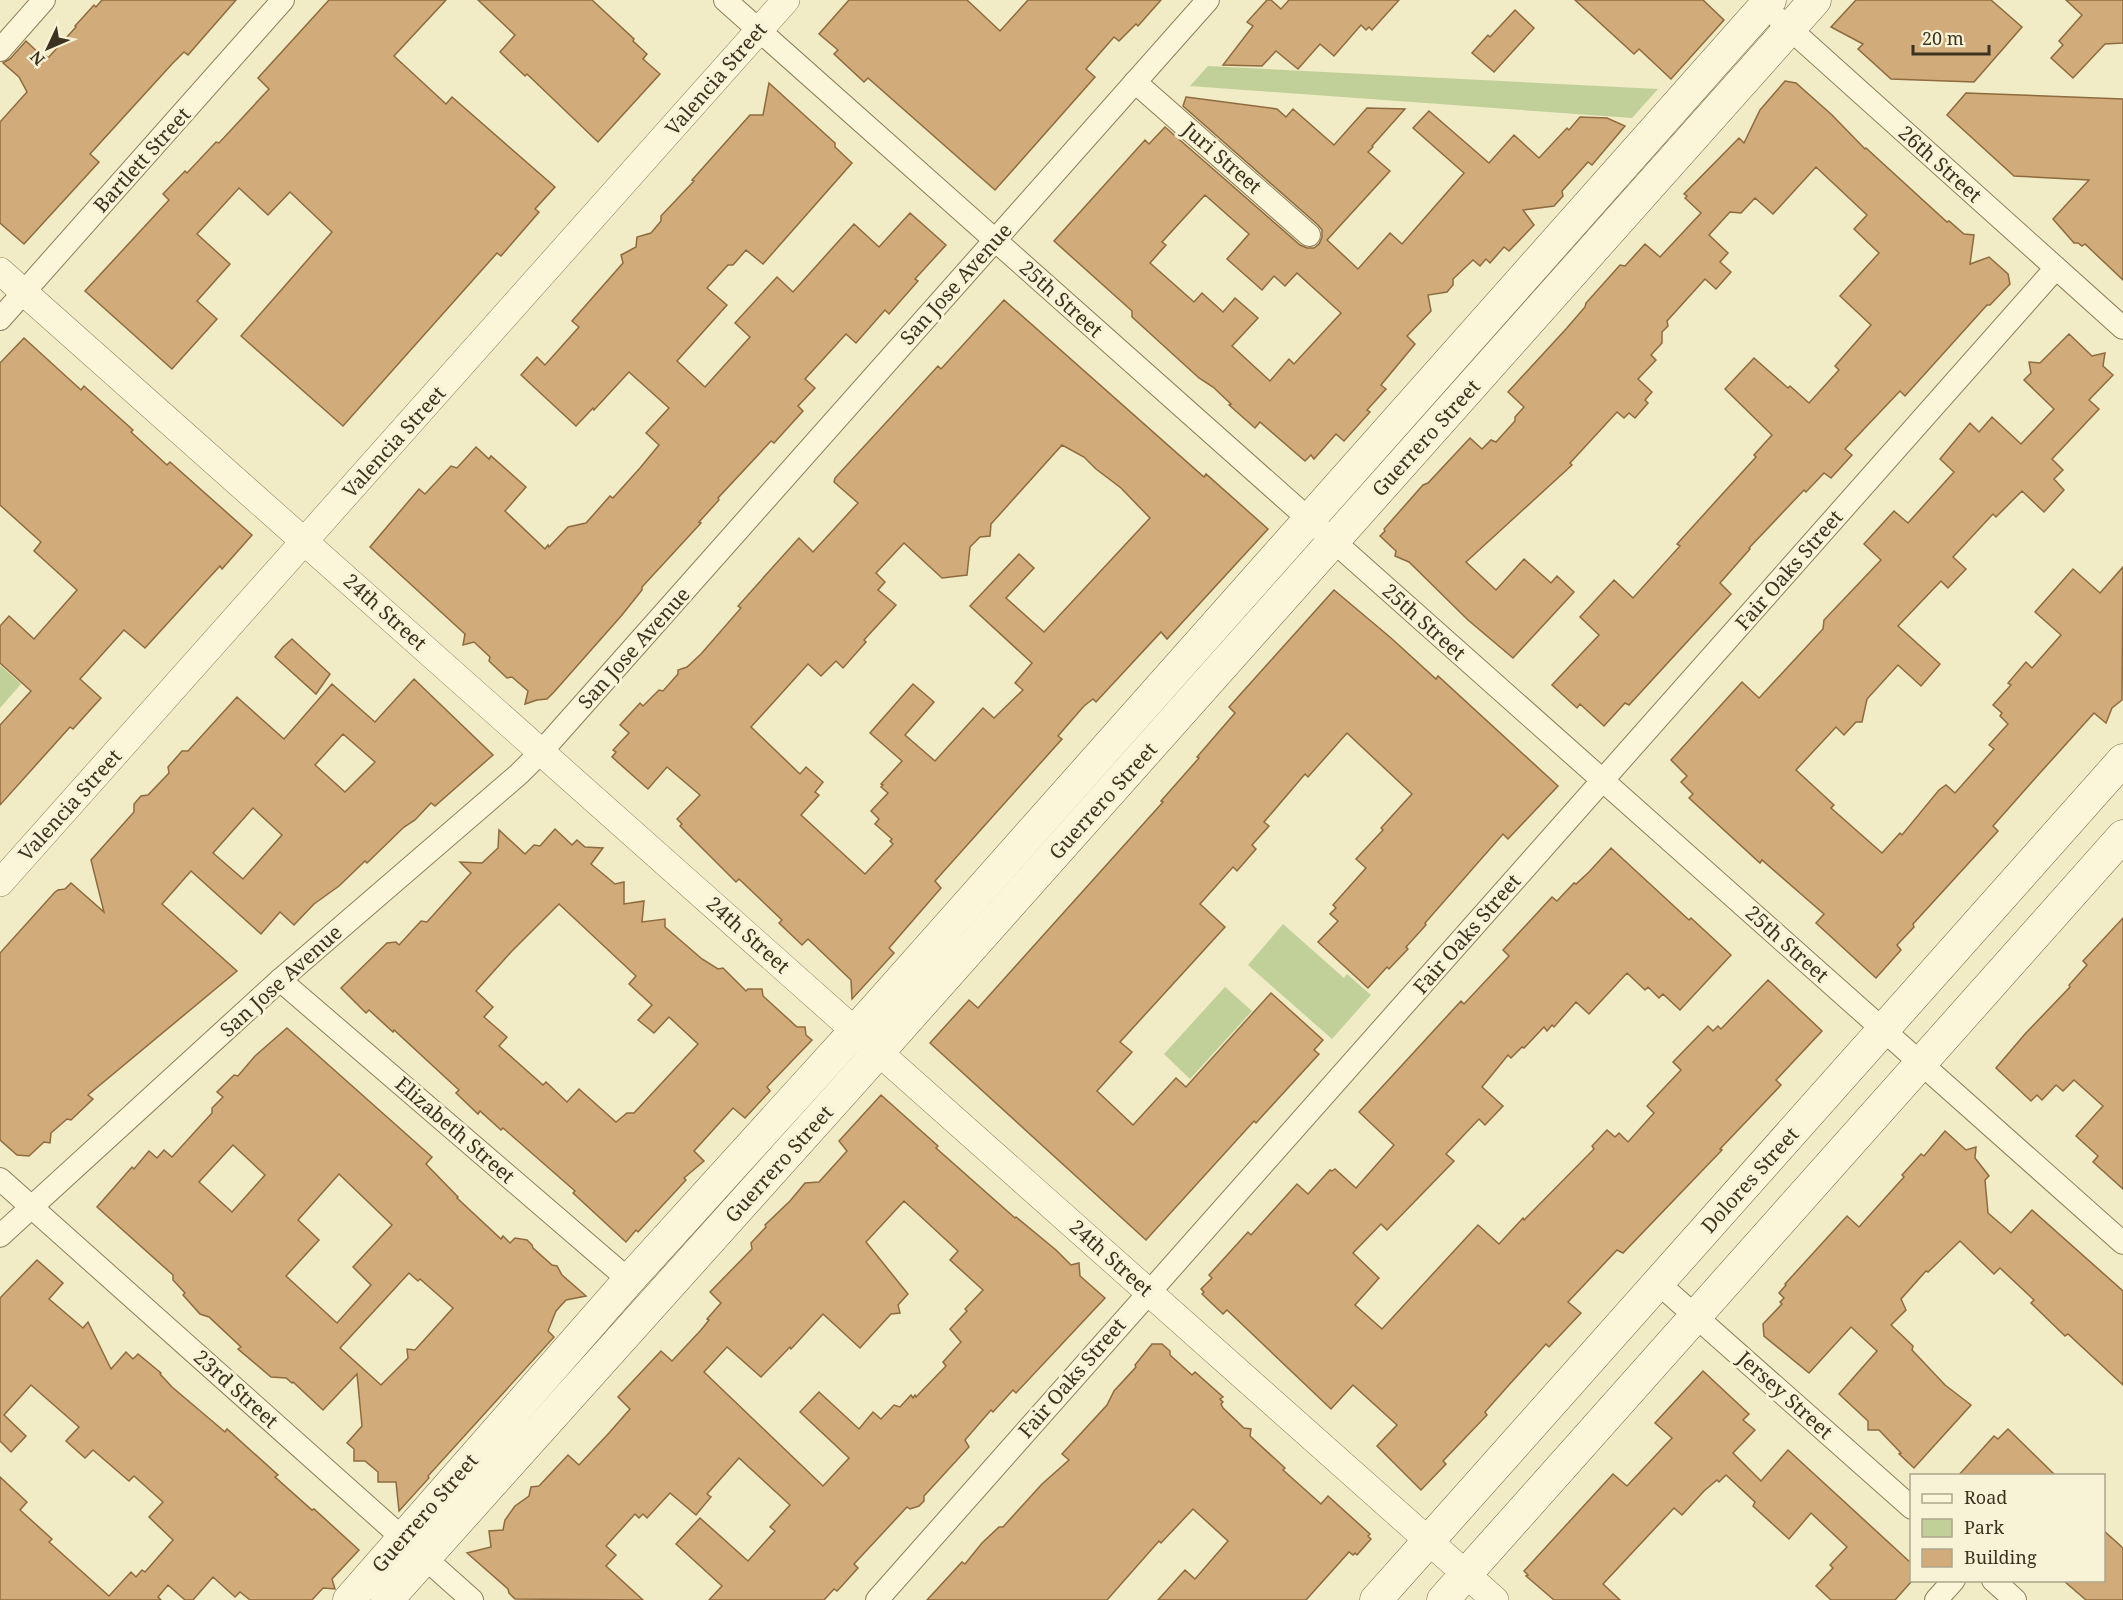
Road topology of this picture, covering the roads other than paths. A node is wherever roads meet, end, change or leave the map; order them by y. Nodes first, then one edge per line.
1 (44, 0) edge
2 (283, 0) edge
3 (725, 0) edge
4 (786, 0) edge
5 (1208, 0) edge
6 (1815, 0) edge
7 (1764, 2) edge
8 (1790, 29) junction
9 (759, 30) junction
10 (0, 50) edge
11 (1135, 82) junction
12 (1309, 235) dead end
13 (995, 240) junction
14 (2056, 268) junction
15 (0, 271) edge
16 (24, 292) junction
17 (0, 319) edge
18 (2123, 328) edge
19 (1309, 520) junction
20 (306, 542) junction
21 (1334, 542) junction
22 (542, 752) junction
23 (2119, 771) edge
24 (1603, 780) junction
25 (2123, 836) edge
26 (0, 883) edge
27 (280, 980) junction
28 (1883, 1030) junction
29 (855, 1031) junction
30 (879, 1052) junction
31 (1920, 1063) junction
32 (0, 1179) edge
33 (32, 1207) junction
34 (0, 1236) edge
35 (2123, 1243) edge
36 (629, 1280) junction
37 (1658, 1283) junction
38 (1149, 1293) junction
39 (1696, 1316) junction
40 (1910, 1507) edge
41 (1429, 1541) junction
42 (414, 1548) junction
43 (1466, 1574) junction
44 (1953, 1582) edge
45 (1994, 1582) edge
46 (349, 1600) edge
47 (387, 1600) edge
48 (472, 1600) edge
49 (876, 1600) edge
50 (1376, 1600) edge
51 (1443, 1600) edge
52 (1495, 1600) edge
53 (1936, 1600) edge
54 (2015, 1600) edge

1 - 10 street
2 - 16 street, Bartlett Street
3 - 9 street, 25th Street
4 - 9 street, Valencia Street
5 - 11 street, San Jose Avenue
6 - 8 main road, Guerrero Street
7 - 8 street, 26th Street
7 - 19 main road, Guerrero Street
8 - 14 street, 26th Street
8 - 21 main road, Guerrero Street
9 - 13 street, 25th Street
9 - 20 street, Valencia Street
11 - 12 street, Juri Street
11 - 13 street, San Jose Avenue
13 - 19 street, 25th Street
13 - 22 street, San Jose Avenue
14 - 18 street, 26th Street
14 - 24 street, Fair Oaks Street
15 - 16 street, 24th Street
16 - 17 street, Bartlett Street
16 - 20 street, 24th Street
19 - 21 street, 25th Street
19 - 29 main road, Guerrero Street
20 - 22 street, 24th Street
20 - 26 street, Valencia Street
21 - 24 street, 25th Street
21 - 30 main road, Guerrero Street
22 - 27 street, San Jose Avenue
22 - 29 street, 24th Street
23 - 28 main road, Dolores Street
24 - 28 street, 25th Street
24 - 38 street, Fair Oaks Street
25 - 31 main road
27 - 33 street, San Jose Avenue
27 - 36 street, Elizabeth Street
28 - 31 street, 25th Street
28 - 37 main road, Dolores Street
29 - 30 street, 24th Street
29 - 36 main road, Guerrero Street
30 - 38 street, 24th Street
30 - 42 main road, Guerrero Street
31 - 35 street, 25th Street
31 - 39 main road
32 - 33 street, 23rd Street
33 - 34 street, San Jose Avenue
33 - 42 street, 23rd Street
36 - 42 main road, Guerrero Street
37 - 39 street, Jersey Street
37 - 41 main road, Dolores Street
38 - 41 street, 24th Street
38 - 49 street, Fair Oaks Street
39 - 40 street, Jersey Street
39 - 43 main road
41 - 43 street, 24th Street
41 - 50 main road, Dolores Street
42 - 46 main road, Guerrero Street
42 - 47 main road, Guerrero Street
42 - 48 street, 23rd Street
43 - 51 main road
43 - 52 street, 24th Street
44 - 53 street
45 - 54 street

